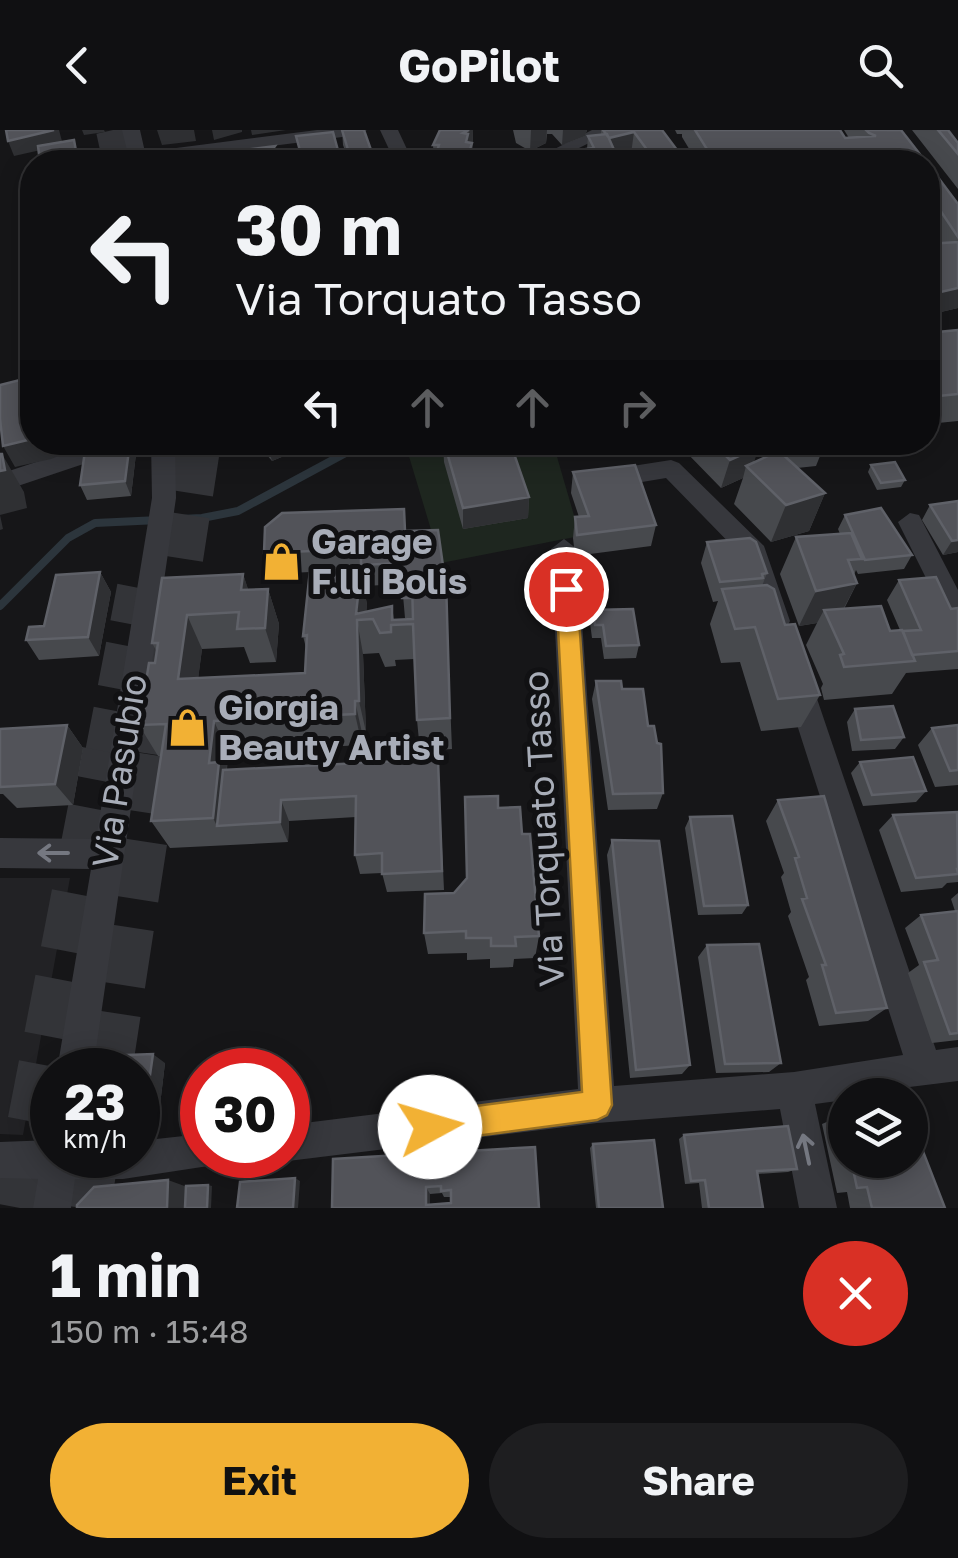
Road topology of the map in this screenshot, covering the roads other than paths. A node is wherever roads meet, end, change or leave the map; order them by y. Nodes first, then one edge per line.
1 (358, 130) edge
2 (601, 131) edge
3 (211, 150) edge
4 (562, 150) edge
5 (84, 455) edge
6 (162, 455) edge
7 (177, 455) edge
8 (0, 483) edge
9 (572, 484) edge
10 (165, 486) junction
11 (910, 522) dead end
12 (564, 549) dead end
13 (958, 616) edge
14 (0, 853) edge
15 (106, 854) junction
16 (77, 1048) edge
17 (941, 1066) edge
18 (794, 1090) junction
19 (597, 1105) junction
20 (310, 1140) edge
21 (30, 1159) edge
22 (0, 1160) edge
23 (56, 1178) edge
24 (52, 1208) edge
25 (818, 1208) edge

1 - 3 street
2 - 4 street
5 - 8 street
6 - 10 street, Via Pasubio
7 - 10 street, Via Pasubio
9 - 17 street
10 - 15 street, Via Pasubio
11 - 13 street
12 - 19 street, Via Torquato Tasso
15 -> 14 street
15 - 16 street, Via Pasubio
17 - 18 street
18 - 19 street
25 -> 18 street
19 - 20 street
21 - 22 street
23 - 24 street

